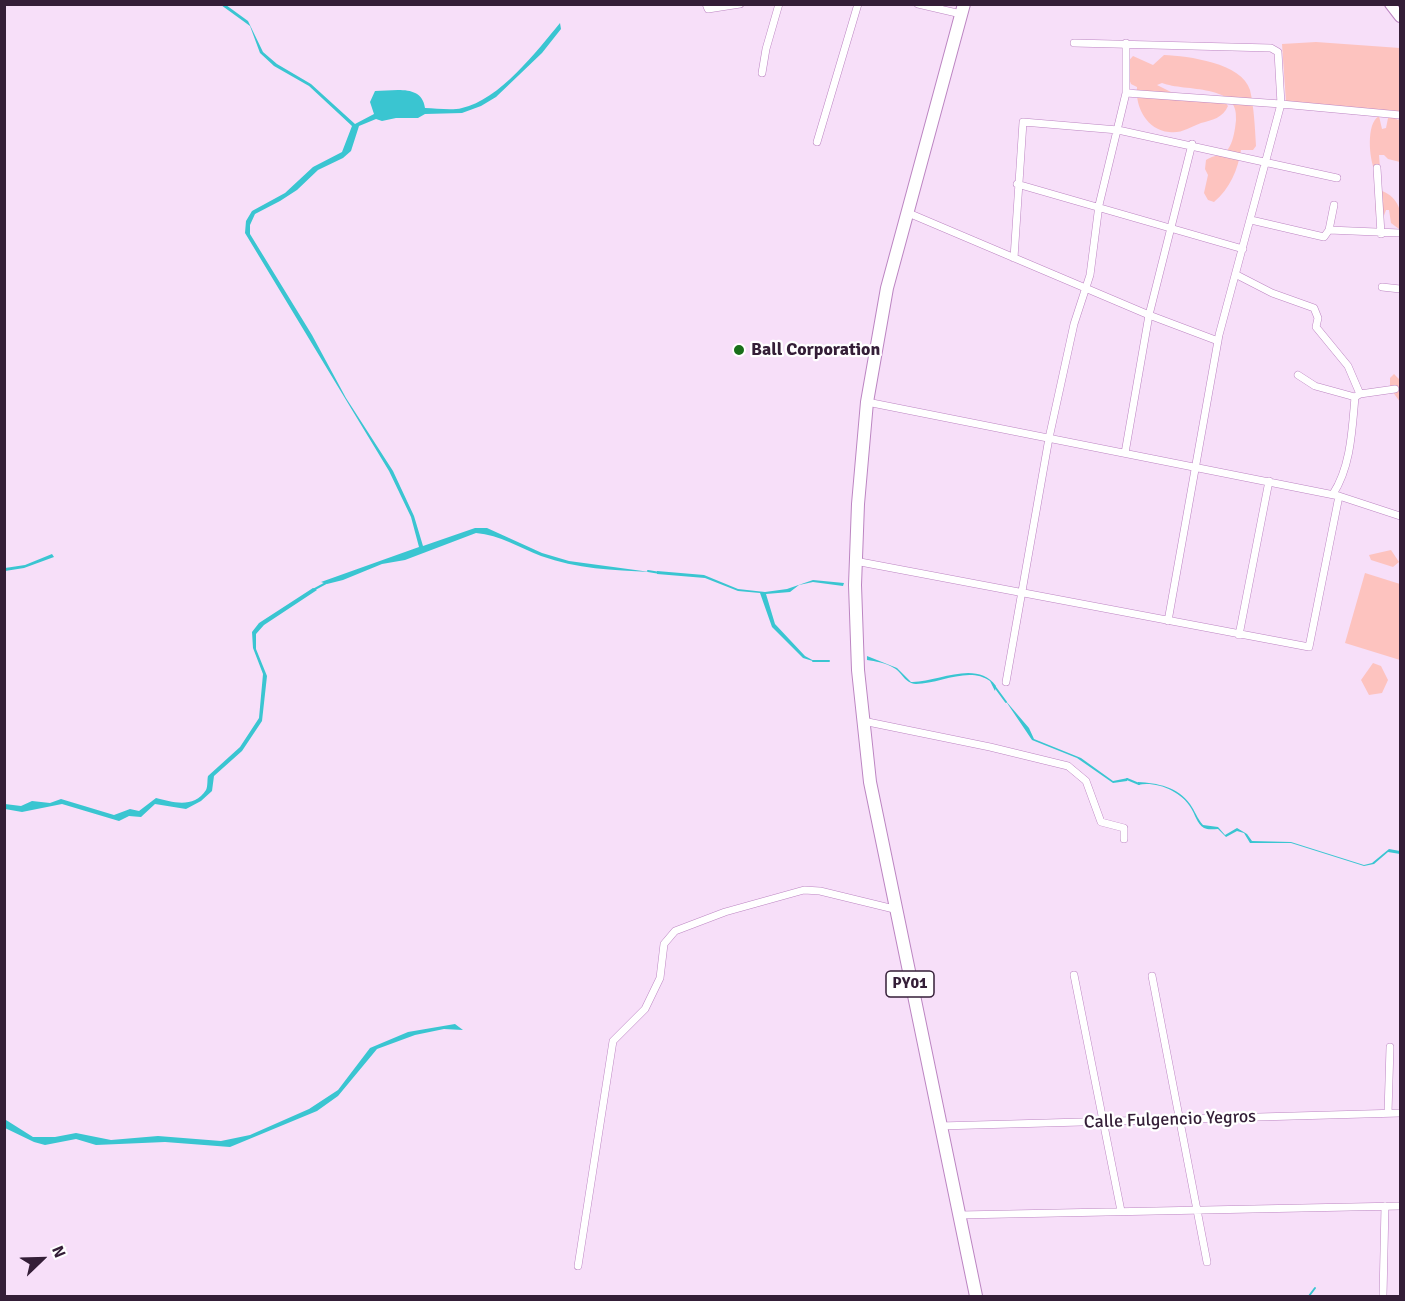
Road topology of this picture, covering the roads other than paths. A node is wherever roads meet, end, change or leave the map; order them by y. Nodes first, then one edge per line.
1 (706, 4) edge
2 (740, 4) edge
3 (780, 4) edge
4 (858, 4) edge
5 (918, 4) edge
6 (1390, 4) edge
7 (962, 9) edge
8 (1401, 17) edge
9 (1074, 43) dead end
10 (1126, 43) junction
11 (762, 73) dead end
12 (1126, 93) junction
13 (1281, 104) junction
14 (1401, 115) edge
15 (1118, 130) junction
16 (817, 142) dead end
17 (1192, 144) junction
18 (1266, 161) junction
19 (1377, 168) dead end
20 (1337, 178) dead end
21 (1017, 184) junction
22 (1099, 205) junction
23 (1334, 205) dead end
24 (906, 212) junction
25 (1251, 220) junction
26 (1172, 229) junction
27 (1329, 230) junction
28 (1401, 233) edge
29 (1381, 234) junction
30 (1243, 249) junction
31 (1014, 258) junction
32 (1237, 275) junction
33 (1084, 286) junction
34 (1382, 287) dead end
35 (1401, 289) edge
36 (1149, 315) junction
37 (1218, 341) junction
38 (1298, 375) dead end
39 (1395, 389) dead end
40 (1358, 395) junction
41 (867, 402) junction
42 (1049, 438) junction
43 (1125, 453) junction
44 (1195, 468) junction
45 (1269, 481) junction
46 (1336, 495) junction
47 (1401, 516) edge
48 (855, 561) junction
49 (1020, 593) junction
50 (1168, 621) junction
51 (1239, 635) junction
52 (1006, 682) dead end
53 (863, 721) junction
54 (1124, 839) dead end
55 (894, 909) junction
56 (1074, 975) dead end
57 (1152, 976) dead end
58 (1390, 1047) dead end
59 (1388, 1113) junction
60 (1401, 1113) edge
61 (1180, 1119) junction
62 (1102, 1123) junction
63 (940, 1126) junction
64 (1385, 1206) junction
65 (1401, 1206) edge
66 (1121, 1211) junction
67 (1196, 1211) junction
68 (960, 1215) junction
69 (1207, 1262) dead end
70 (578, 1266) dead end
71 (976, 1296) edge
72 (1383, 1296) edge

1 - 2 street
3 - 11 street
4 - 16 street
5 - 7 street
6 - 8 main road
7 - 24 highway, PY01
9 - 10 street
10 - 12 street
10 - 13 street
12 - 13 street
12 - 15 street
13 - 14 street
13 - 18 street
15 - 17 street
15 - 21 street
15 - 22 street
17 - 18 street
17 - 26 street
18 - 20 street
18 - 25 street
19 - 29 street
21 - 22 street
21 - 31 street
22 - 26 street
22 - 33 street
23 - 27 street
24 - 31 street
24 - 41 highway, PY01
25 - 27 street
25 - 30 street
26 - 30 street
26 - 36 street
27 - 29 street
28 - 29 street
30 - 32 street
31 - 33 street
32 - 37 street
32 - 40 street
33 - 36 street
33 - 42 street
34 - 35 street
36 - 37 street
36 - 43 street
37 - 44 street
38 - 40 street
39 - 40 street
40 - 46 street
41 - 42 street
41 - 48 highway, PY01
42 - 43 street
42 - 49 street
43 - 44 street
44 - 45 street
44 - 50 street
45 - 46 street
45 - 51 street
46 - 47 street
46 - 51 street
48 - 49 street
48 - 53 highway, PY01
49 - 50 street
49 - 52 street
50 - 51 street
53 - 54 street
53 - 55 highway, PY01
55 - 63 highway, PY01
55 - 70 street
56 - 62 street
57 - 61 street
58 - 59 street
59 - 60 street, Calle Fulgencio Yegros
59 - 61 street, Calle Fulgencio Yegros
61 - 62 street, Calle Fulgencio Yegros
61 - 67 street
62 - 63 street, Calle Fulgencio Yegros
62 - 66 street
63 - 68 highway, PY01
64 - 65 street
64 - 67 street
64 - 72 street
66 - 67 street
66 - 68 street
67 - 69 street
68 - 71 highway, PY01

